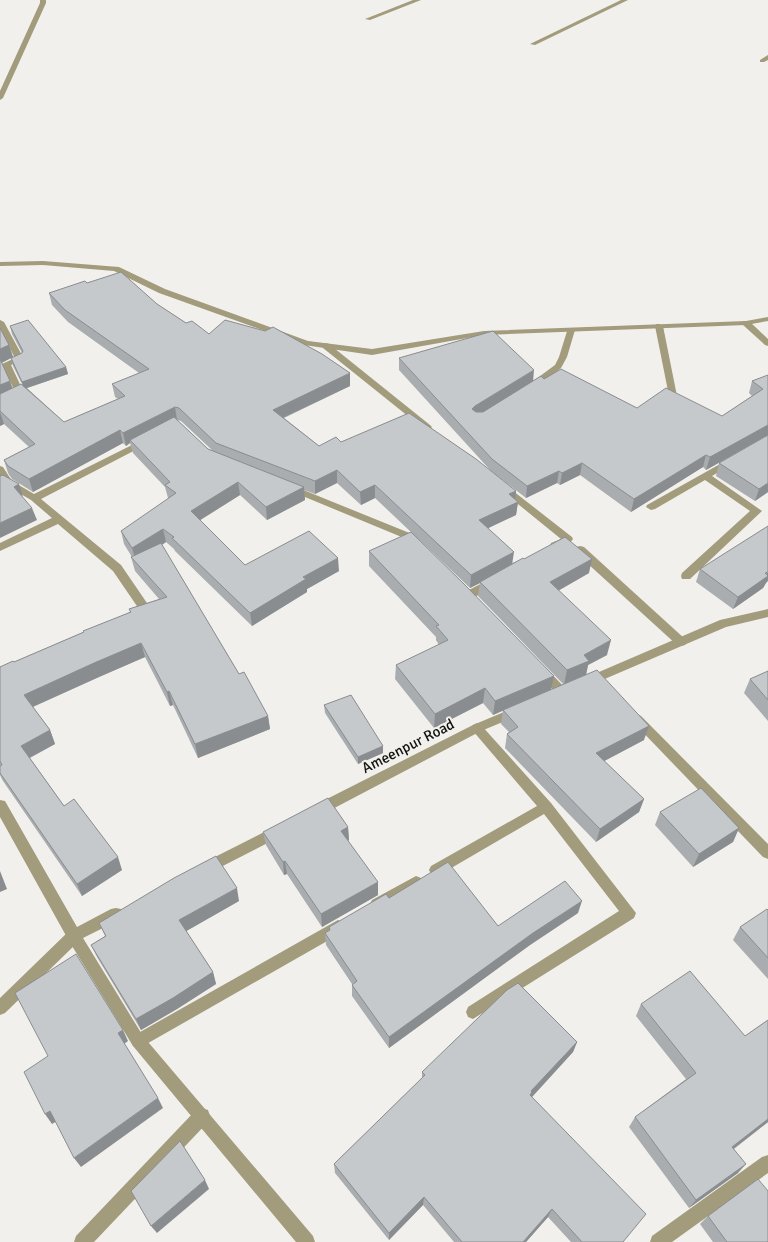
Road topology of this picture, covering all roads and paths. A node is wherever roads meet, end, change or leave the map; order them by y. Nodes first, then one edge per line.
1 (43, 0) edge
2 (418, 0) edge
3 (625, 0) edge
4 (368, 19) dead end
5 (533, 44) dead end
6 (768, 57) edge
7 (762, 61) dead end
8 (0, 98) edge
9 (0, 264) edge
10 (768, 319) edge
11 (0, 322) edge
12 (746, 323) junction
13 (658, 326) junction
14 (571, 330) junction
15 (768, 343) edge
16 (326, 346) junction
17 (521, 393) edge
18 (674, 401) edge
19 (0, 404) edge
20 (438, 435) edge
21 (150, 438) edge
22 (737, 458) edge
23 (0, 469) edge
24 (705, 476) junction
25 (4, 484) edge
26 (281, 484) edge
27 (500, 485) edge
28 (34, 498) junction
29 (651, 507) dead end
30 (59, 519) junction
31 (568, 539) junction
32 (0, 547) edge
33 (548, 550) edge
34 (425, 552) edge
35 (502, 576) edge
36 (686, 576) dead end
37 (469, 595) edge
38 (145, 609) edge
39 (768, 613) edge
40 (681, 642) junction
41 (534, 664) edge
42 (596, 677) junction
43 (608, 689) edge
44 (562, 692) junction
45 (548, 698) edge
46 (526, 707) edge
47 (630, 711) edge
48 (477, 728) junction
49 (0, 805) edge
50 (546, 807) junction
51 (307, 816) edge
52 (286, 827) edge
53 (768, 853) edge
54 (194, 874) edge
55 (124, 910) edge
56 (366, 910) edge
57 (352, 918) edge
58 (74, 936) junction
59 (0, 1008) edge
60 (473, 1012) dead end
61 (138, 1041) junction
62 (202, 1116) junction
63 (768, 1163) edge
64 (82, 1242) edge
65 (307, 1242) edge
66 (658, 1242) edge

1 - 8 street
2 - 4 street
3 - 5 street
6 - 7 street
9 - 16 street
10 - 12 street
11 - 19 street
12 - 13 street
12 - 15 street
13 - 14 street
13 - 18 street
14 - 16 street
14 - 17 street
16 - 20 street
21 - 28 street
22 - 24 street
23 - 25 street
24 - 29 street
24 - 36 street
25 - 28 street
26 - 34 street
27 - 31 street
28 - 30 street
30 - 32 street
30 - 38 street
31 - 33 street
31 - 40 street
35 - 37 street
39 - 40 street
40 - 42 street
41 - 44 street
42 - 43 street
42 - 44 street
44 - 45 street
46 - 48 street, Ameenpur Road
47 - 53 street
48 - 50 street
48 - 51 street, Ameenpur Road
49 - 58 street
50 - 56 street
50 - 60 street
52 - 54 street
55 - 58 street
57 - 61 street
58 - 59 street
58 - 61 street
61 - 62 street
62 - 64 street
62 - 65 street
63 - 66 street

